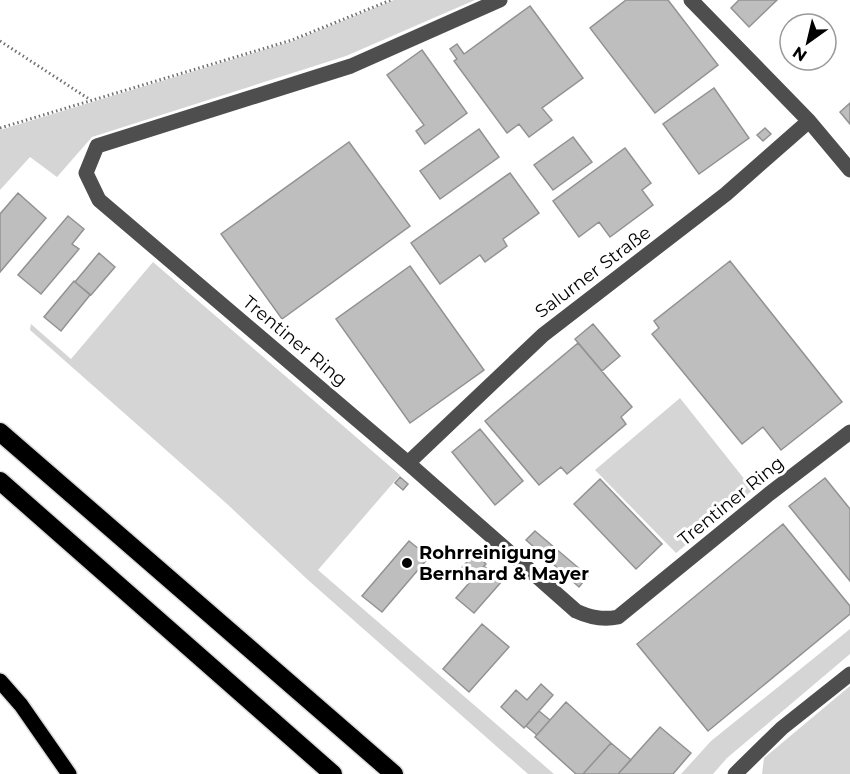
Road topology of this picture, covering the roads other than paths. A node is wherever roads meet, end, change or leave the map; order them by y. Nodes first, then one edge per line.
1 (500, 0) edge
2 (691, 0) edge
3 (809, 121) junction
4 (850, 170) edge
5 (0, 432) edge
6 (850, 432) edge
7 (408, 463) junction
8 (0, 481) edge
9 (850, 674) edge
10 (0, 681) edge
11 (69, 774) edge
12 (333, 774) edge
13 (394, 774) edge
14 (735, 774) edge

1 - 7 street, Trentiner Ring
2 - 3 street
3 - 4 street
3 - 7 street, Salurner Straße
5 - 13 highway
6 - 7 street, Trentiner Ring
8 - 12 highway
9 - 14 street
10 - 11 main road

